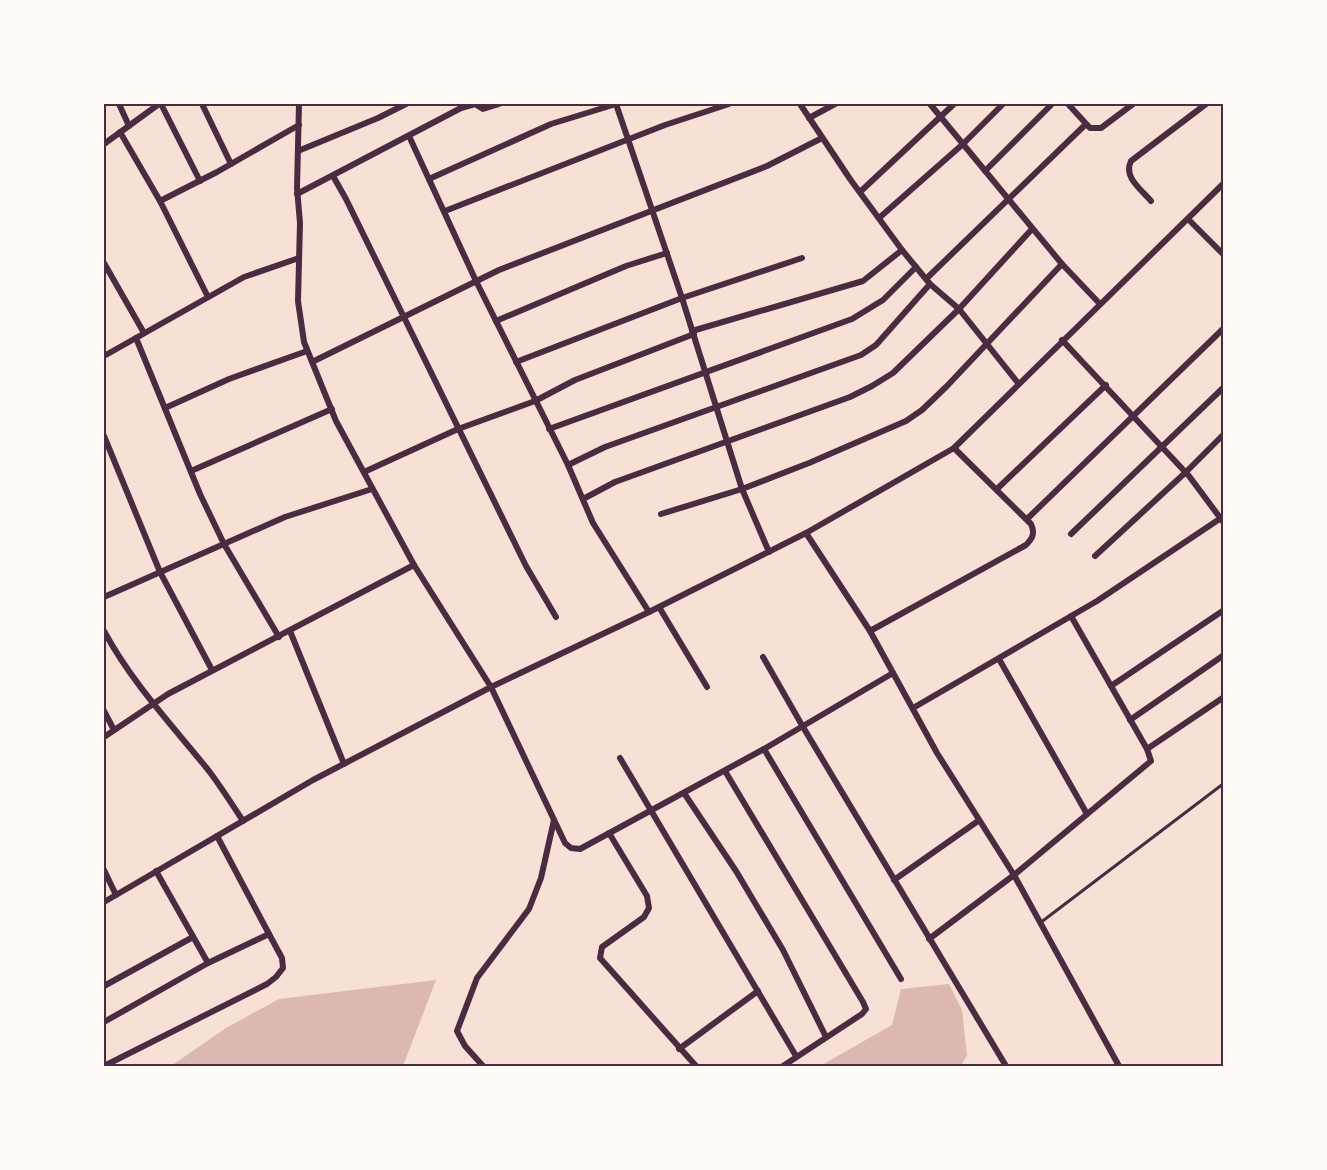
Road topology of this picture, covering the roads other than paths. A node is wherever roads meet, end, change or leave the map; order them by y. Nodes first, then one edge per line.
1 (119, 104) edge
2 (160, 104) edge
3 (202, 104) edge
4 (301, 104) edge
5 (406, 104) edge
6 (495, 104) edge
7 (729, 104) edge
8 (800, 104) edge
9 (835, 104) edge
10 (930, 104) edge
11 (954, 104) edge
12 (1003, 104) edge
13 (1052, 104) edge
14 (1068, 104) edge
15 (1133, 104) edge
16 (1206, 104) edge
17 (940, 116) junction
18 (809, 118) junction
19 (1086, 124) junction
20 (299, 125) junction
21 (129, 126) junction
22 (120, 132) junction
23 (409, 136) junction
24 (822, 138) junction
25 (628, 140) junction
26 (104, 144) edge
27 (963, 144) junction
28 (298, 151) junction
29 (231, 164) junction
30 (985, 171) junction
31 (333, 176) junction
32 (429, 179) junction
33 (200, 181) junction
34 (1224, 183) edge
35 (860, 192) junction
36 (297, 194) junction
37 (1008, 200) junction
38 (160, 201) junction
39 (1150, 201) dead end
40 (653, 209) junction
41 (445, 211) junction
42 (879, 218) junction
43 (1188, 219) junction
44 (1032, 229) junction
45 (902, 250) junction
46 (667, 253) junction
47 (1224, 255) edge
48 (299, 258) junction
49 (802, 258) dead end
50 (104, 263) edge
51 (1062, 264) junction
52 (916, 267) junction
53 (476, 281) junction
54 (928, 282) junction
55 (208, 297) junction
56 (682, 298) junction
57 (1100, 303) junction
58 (959, 309) junction
59 (404, 317) junction
60 (496, 321) junction
61 (1224, 328) edge
62 (693, 332) junction
63 (144, 333) junction
64 (136, 338) junction
65 (1062, 340) junction
66 (986, 344) junction
67 (308, 351) junction
68 (104, 356) edge
69 (312, 362) junction
70 (516, 362) junction
71 (706, 373) junction
72 (1018, 383) junction
73 (1106, 385) junction
74 (1224, 387) edge
75 (535, 401) junction
76 (717, 405) junction
77 (165, 408) junction
78 (332, 409) junction
79 (1133, 414) junction
80 (459, 429) junction
81 (549, 429) junction
82 (1224, 434) edge
83 (104, 436) edge
84 (727, 441) junction
85 (1163, 447) junction
86 (954, 448) junction
87 (568, 465) junction
88 (191, 471) junction
89 (364, 472) junction
90 (1186, 472) junction
91 (372, 489) junction
92 (742, 489) junction
93 (997, 489) junction
94 (583, 499) junction
95 (661, 514) dead end
96 (1027, 519) junction
97 (1222, 519) edge
98 (806, 533) junction
99 (1071, 534) dead end
100 (224, 544) junction
101 (769, 552) junction
102 (1095, 556) dead end
103 (414, 565) junction
104 (160, 572) junction
105 (104, 597) edge
106 (659, 607) junction
107 (1224, 610) edge
108 (650, 612) junction
109 (1071, 616) junction
110 (556, 617) dead end
111 (104, 631) edge
112 (290, 631) junction
113 (870, 631) junction
114 (279, 637) junction
115 (1224, 655) edge
116 (764, 657) dead end
117 (999, 659) junction
118 (212, 670) junction
119 (893, 673) junction
120 (1111, 686) junction
121 (491, 687) junction
122 (707, 687) dead end
123 (1224, 697) edge
124 (153, 705) junction
125 (913, 708) junction
126 (104, 711) edge
127 (1130, 720) junction
128 (803, 727) junction
129 (114, 730) junction
130 (104, 737) edge
131 (764, 749) junction
132 (1147, 749) junction
133 (620, 758) dead end
134 (344, 764) junction
135 (725, 771) junction
136 (1223, 784) edge
137 (684, 793) junction
138 (651, 811) junction
139 (1087, 814) junction
140 (554, 820) junction
141 (243, 821) junction
142 (978, 821) junction
143 (609, 833) junction
144 (217, 836) junction
145 (104, 870) edge
146 (156, 871) junction
147 (1014, 875) junction
148 (894, 880) junction
149 (116, 895) junction
150 (104, 902) edge
151 (1039, 924) junction
152 (269, 934) junction
153 (193, 937) junction
154 (929, 939) junction
155 (208, 963) junction
156 (901, 978) dead end
157 (104, 986) edge
158 (758, 991) junction
159 (104, 1022) edge
160 (826, 1037) junction
161 (678, 1048) junction
162 (796, 1056) junction
163 (104, 1066) edge
164 (483, 1066) edge
165 (696, 1066) edge
166 (783, 1066) edge
167 (1006, 1066) edge
168 (1119, 1066) edge

1 - 21 street
2 - 21 street
2 - 33 street
3 - 29 street
4 - 20 street
5 - 28 street
6 - 23 street
7 - 25 street
8 - 18 street
9 - 18 street
10 - 17 street
11 - 17 street
12 - 27 street
13 - 30 street
14 - 19 street
15 - 19 street
16 - 39 street
17 - 27 street
17 - 35 street
18 - 24 street
19 - 37 street
20 - 28 street
20 - 29 street
21 - 22 street
22 - 26 street
22 - 38 street
23 - 31 street
23 - 32 street
24 - 35 street
24 - 40 street
25 - 32 street
25 - 40 street
25 - 41 street
27 - 30 street
27 - 42 street
28 - 36 street
29 - 33 street
30 - 37 street
31 - 36 street
31 - 59 street
32 - 41 street
33 - 38 street
34 - 43 street
35 - 42 street
36 - 48 street
37 - 44 street
37 - 54 street
38 - 55 street
40 - 46 street
40 - 53 street
41 - 53 street
42 - 45 street
43 - 47 street
43 - 57 street
44 - 51 street
44 - 58 street
45 - 52 street
45 - 62 street
46 - 56 street
46 - 60 street
48 - 55 street
48 - 67 street
49 - 56 street
50 - 63 street
51 - 57 street
51 - 66 street
52 - 54 street
52 - 71 street
53 - 59 street
53 - 60 street
54 - 58 street
54 - 76 street
55 - 63 street
56 - 62 street
56 - 70 street
57 - 65 street
58 - 66 street
58 - 84 street
59 - 69 street
59 - 80 street
60 - 70 street
61 - 79 street
62 - 71 street
62 - 75 street
63 - 64 street
64 - 68 street
64 - 77 street
65 - 72 street
65 - 73 street
66 - 72 street
66 - 92 street
67 - 69 street
67 - 77 street
69 - 78 street
70 - 75 street
71 - 76 street
71 - 81 street
72 - 86 street
73 - 79 street
73 - 93 street
74 - 85 street
75 - 80 street
75 - 81 street
76 - 84 street
76 - 87 street
77 - 88 street
78 - 88 street
78 - 89 street
79 - 85 street
79 - 96 street
80 - 89 street
80 - 110 street
81 - 87 street
82 - 90 street
83 - 104 street
84 - 92 street
84 - 94 street
85 - 90 street
85 - 99 street
86 - 93 street
86 - 98 street
87 - 94 street
88 - 100 street
89 - 91 street
90 - 97 street
90 - 102 street
91 - 100 street
91 - 103 street
92 - 95 street
92 - 101 street
93 - 96 street
94 - 108 street
96 - 113 street
97 - 109 street
98 - 101 street
98 - 113 street
100 - 104 street
100 - 114 street
101 - 106 street
103 - 112 street
103 - 121 street
104 - 105 street
104 - 118 street
106 - 108 street
106 - 122 street
107 - 120 street
108 - 121 street
109 - 117 street
109 - 120 street
111 - 124 street
112 - 114 street
112 - 134 street
113 - 119 street
114 - 118 street
115 - 127 street
116 - 128 street
117 - 125 street
117 - 139 street
118 - 124 street
119 - 125 street
119 - 128 street
120 - 127 street
121 - 134 street
121 - 140 street
123 - 132 street
124 - 129 street
124 - 141 street
125 - 142 street
126 - 129 street
127 - 132 street
128 - 131 street
128 - 148 street
129 - 130 street
131 - 135 street
131 - 156 street
132 - 139 street
133 - 138 street
134 - 141 street
135 - 137 street
135 - 160 street
136 - 151 lane
137 - 138 street
137 - 160 street
138 - 143 street
138 - 158 street
139 - 147 street
140 - 143 street
140 - 164 street
141 - 144 street
142 - 147 street
142 - 148 street
143 - 161 street
144 - 146 street
144 - 152 street
145 - 149 street
146 - 149 street
146 - 153 street
147 - 151 street
147 - 154 street
148 - 154 street
149 - 150 street
151 - 168 street
152 - 155 street
152 - 163 street
153 - 155 street
153 - 157 street
154 - 167 street
155 - 159 street
158 - 161 street
158 - 162 street
160 - 162 street
161 - 165 street
162 - 166 street

